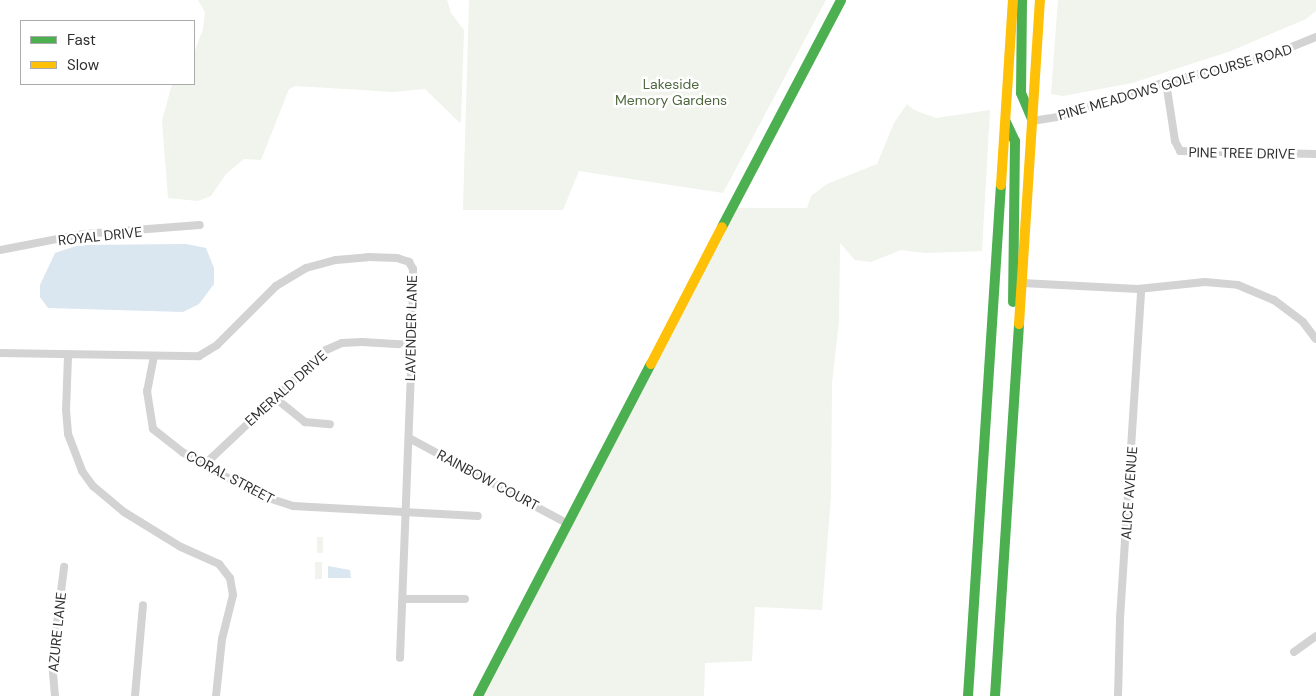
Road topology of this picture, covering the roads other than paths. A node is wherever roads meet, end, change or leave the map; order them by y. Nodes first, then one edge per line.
1 (841, 0) edge
2 (1013, 0) edge
3 (1022, 0) edge
4 (1040, 0) edge
5 (1316, 37) edge
6 (1166, 82) junction
7 (1005, 120) junction
8 (1032, 121) junction
9 (1316, 154) edge
10 (200, 225) dead end
11 (0, 250) edge
12 (1022, 283) junction
13 (1141, 289) junction
14 (1316, 339) edge
15 (412, 345) junction
16 (1018, 351) junction
17 (0, 353) edge
18 (68, 356) junction
19 (154, 356) junction
20 (274, 396) junction
21 (330, 424) dead end
22 (409, 438) junction
23 (204, 465) junction
24 (406, 513) junction
25 (478, 516) dead end
26 (568, 524) junction
27 (64, 567) dead end
28 (404, 599) junction
29 (465, 599) dead end
30 (143, 605) dead end
31 (1316, 636) edge
32 (1294, 652) dead end
33 (400, 658) dead end
34 (55, 696) edge
35 (135, 696) edge
36 (216, 696) edge
37 (478, 696) edge
38 (968, 696) edge
39 (995, 696) edge
40 (1118, 696) edge

1 - 26 main road
2 - 7 main road
3 - 8 main road
4 - 8 main road
5 - 6 street, PINE MEADOWS GOLF COURSE ROAD
6 - 8 street, PINE MEADOWS GOLF COURSE ROAD
6 - 9 street, PINE TREE DRIVE
7 - 16 main road
7 - 38 main road
8 - 12 main road
10 - 11 street, ROYAL DRIVE
12 - 13 street
12 - 16 main road
13 - 14 street
13 - 40 street, ALICE AVENUE
15 - 19 street, LAVENDER LANE
15 - 20 street, EMERALD DRIVE
15 - 22 street, LAVENDER LANE
16 - 39 main road
17 - 18 street, LAVENDER LANE
18 - 19 street, LAVENDER LANE
18 - 36 street
19 - 23 street, CORAL STREET
20 - 21 street
20 - 23 street, EMERALD DRIVE
22 - 24 street, LAVENDER LANE
22 - 26 street, RAINBOW COURT
23 - 24 street, CORAL STREET
24 - 25 street, CORAL STREET
24 - 28 street, LAVENDER LANE
26 - 37 main road
27 - 34 street, AZURE LANE
28 - 29 street
28 - 33 street, LAVENDER LANE
30 - 35 street
31 - 32 street

